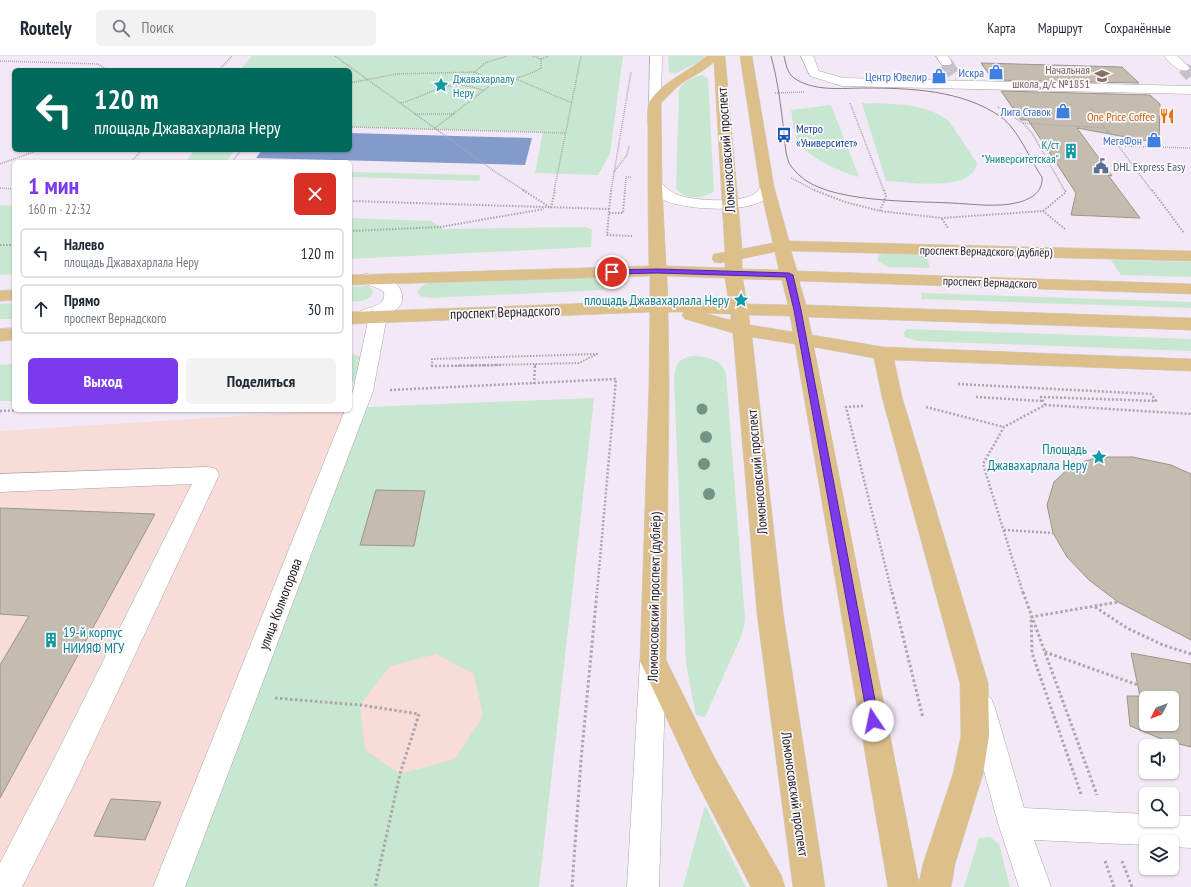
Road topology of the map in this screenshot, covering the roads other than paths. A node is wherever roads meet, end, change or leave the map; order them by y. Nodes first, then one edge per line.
1 (656, 56) edge
2 (714, 56) edge
3 (719, 56) edge
4 (746, 56) edge
5 (807, 56) edge
6 (1170, 56) edge
7 (1184, 68) tunnel mouth
8 (1191, 90) edge
9 (656, 103) junction
10 (655, 185) junction
11 (767, 187) junction
12 (729, 204) junction
13 (781, 246) junction
14 (734, 255) junction
15 (1191, 256) edge
16 (658, 271) junction
17 (733, 273) junction
18 (789, 275) junction
19 (358, 279) edge
20 (1191, 289) edge
21 (12, 295) edge
22 (0, 296) edge
23 (659, 306) junction
24 (798, 310) junction
25 (378, 316) junction
26 (354, 318) edge
27 (740, 318) junction
28 (1191, 324) edge
29 (12, 334) edge
30 (0, 335) edge
31 (803, 340) junction
32 (883, 353) junction
33 (1191, 365) edge
34 (0, 482) edge
35 (653, 661) junction
36 (974, 684) junction
37 (1013, 823) junction
38 (1191, 832) edge
39 (5, 887) edge
40 (169, 887) edge
41 (643, 887) edge
42 (769, 887) edge
43 (808, 887) edge
44 (904, 887) edge
45 (935, 887) edge
46 (1035, 887) edge

1 - 9 street
2 - 9 main road
3 - 12 main road, Ломоносовский проспект
4 - 11 main road, Ломоносовский проспект
5 - 8 street
6 - 7 street
9 - 10 main road
10 - 12 street
10 - 16 main road
11 - 12 street
11 - 13 main road, Ломоносовский проспект
12 - 14 main road, Ломоносовский проспект
13 - 14 main road
13 - 15 main road, проспект Вернадского (дублёр)
13 - 18 main road
14 - 16 main road
14 - 17 main road, Ломоносовский проспект
16 - 17 main road
16 - 19 main road
16 - 23 main road
17 - 18 main road
17 - 27 main road, Ломоносовский проспект
18 - 20 main road, проспект Вернадского
18 - 24 main road
19 - 26 street
21 - 22 main road
23 - 25 main road, проспект Вернадского
23 - 27 main road
23 - 35 main road, Ломоносовский проспект (дублёр)
24 - 27 main road
24 - 28 main road
24 - 31 main road
25 - 26 main road, проспект Вернадского
25 - 40 street, улица Колмогорова
27 - 31 main road
27 - 43 main road, Ломоносовский проспект
29 - 30 main road
31 - 32 main road
31 - 44 main road
32 - 33 main road
32 - 36 main road
34 - 39 street
35 - 41 street, Ломоносовский проспект (дублёр)
35 - 42 main road
36 - 37 street
36 - 45 main road
37 - 38 street
37 - 46 street

